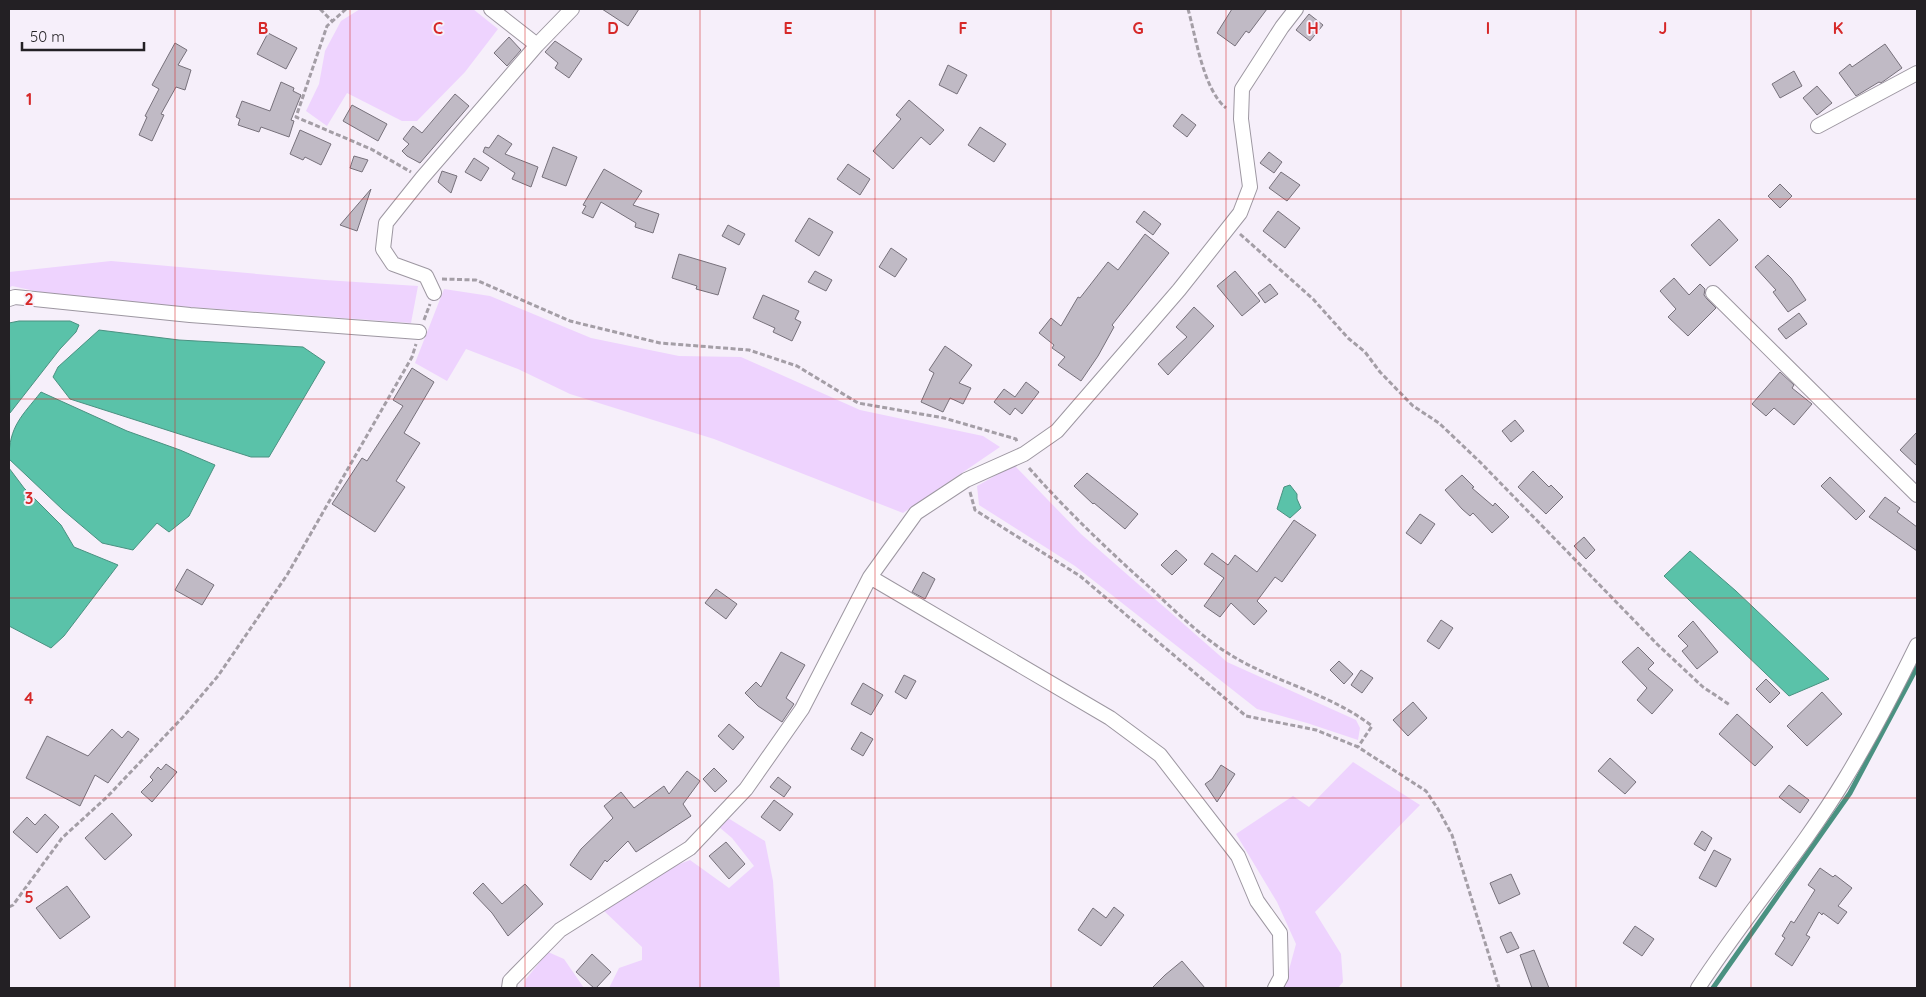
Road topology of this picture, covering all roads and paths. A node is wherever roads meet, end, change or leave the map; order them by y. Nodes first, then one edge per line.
1 (320, 9) edge
2 (346, 9) edge
3 (491, 9) edge
4 (572, 9) edge
5 (1188, 9) edge
6 (1296, 9) edge
7 (332, 21) junction
8 (537, 45) junction
9 (1917, 73) edge
10 (1241, 119) junction
11 (1818, 126) dead end
12 (422, 178) junction
13 (1230, 225) junction
14 (434, 293) junction
15 (1713, 293) dead end
16 (9, 299) edge
17 (419, 332) junction
18 (1022, 455) junction
19 (966, 480) junction
20 (1917, 495) edge
21 (870, 577) junction
22 (1917, 645) edge
23 (1730, 705) dead end
24 (1358, 747) junction
25 (9, 907) edge
26 (509, 988) edge
27 (1274, 988) edge
28 (1499, 988) edge
29 (1698, 988) edge

1 - 7 path
2 - 7 path
3 - 8 street
4 - 8 street
5 - 10 path
6 - 10 street
7 - 12 path
8 - 12 street
9 - 11 street
10 - 13 street
12 - 14 street
13 - 18 street
13 - 23 path
14 - 17 path
14 - 18 path
15 - 20 street
16 - 17 street
17 - 25 path
18 - 19 street
18 - 24 path
19 - 21 street
19 - 24 path
21 - 26 street
21 - 27 street
22 - 29 street
24 - 28 path

